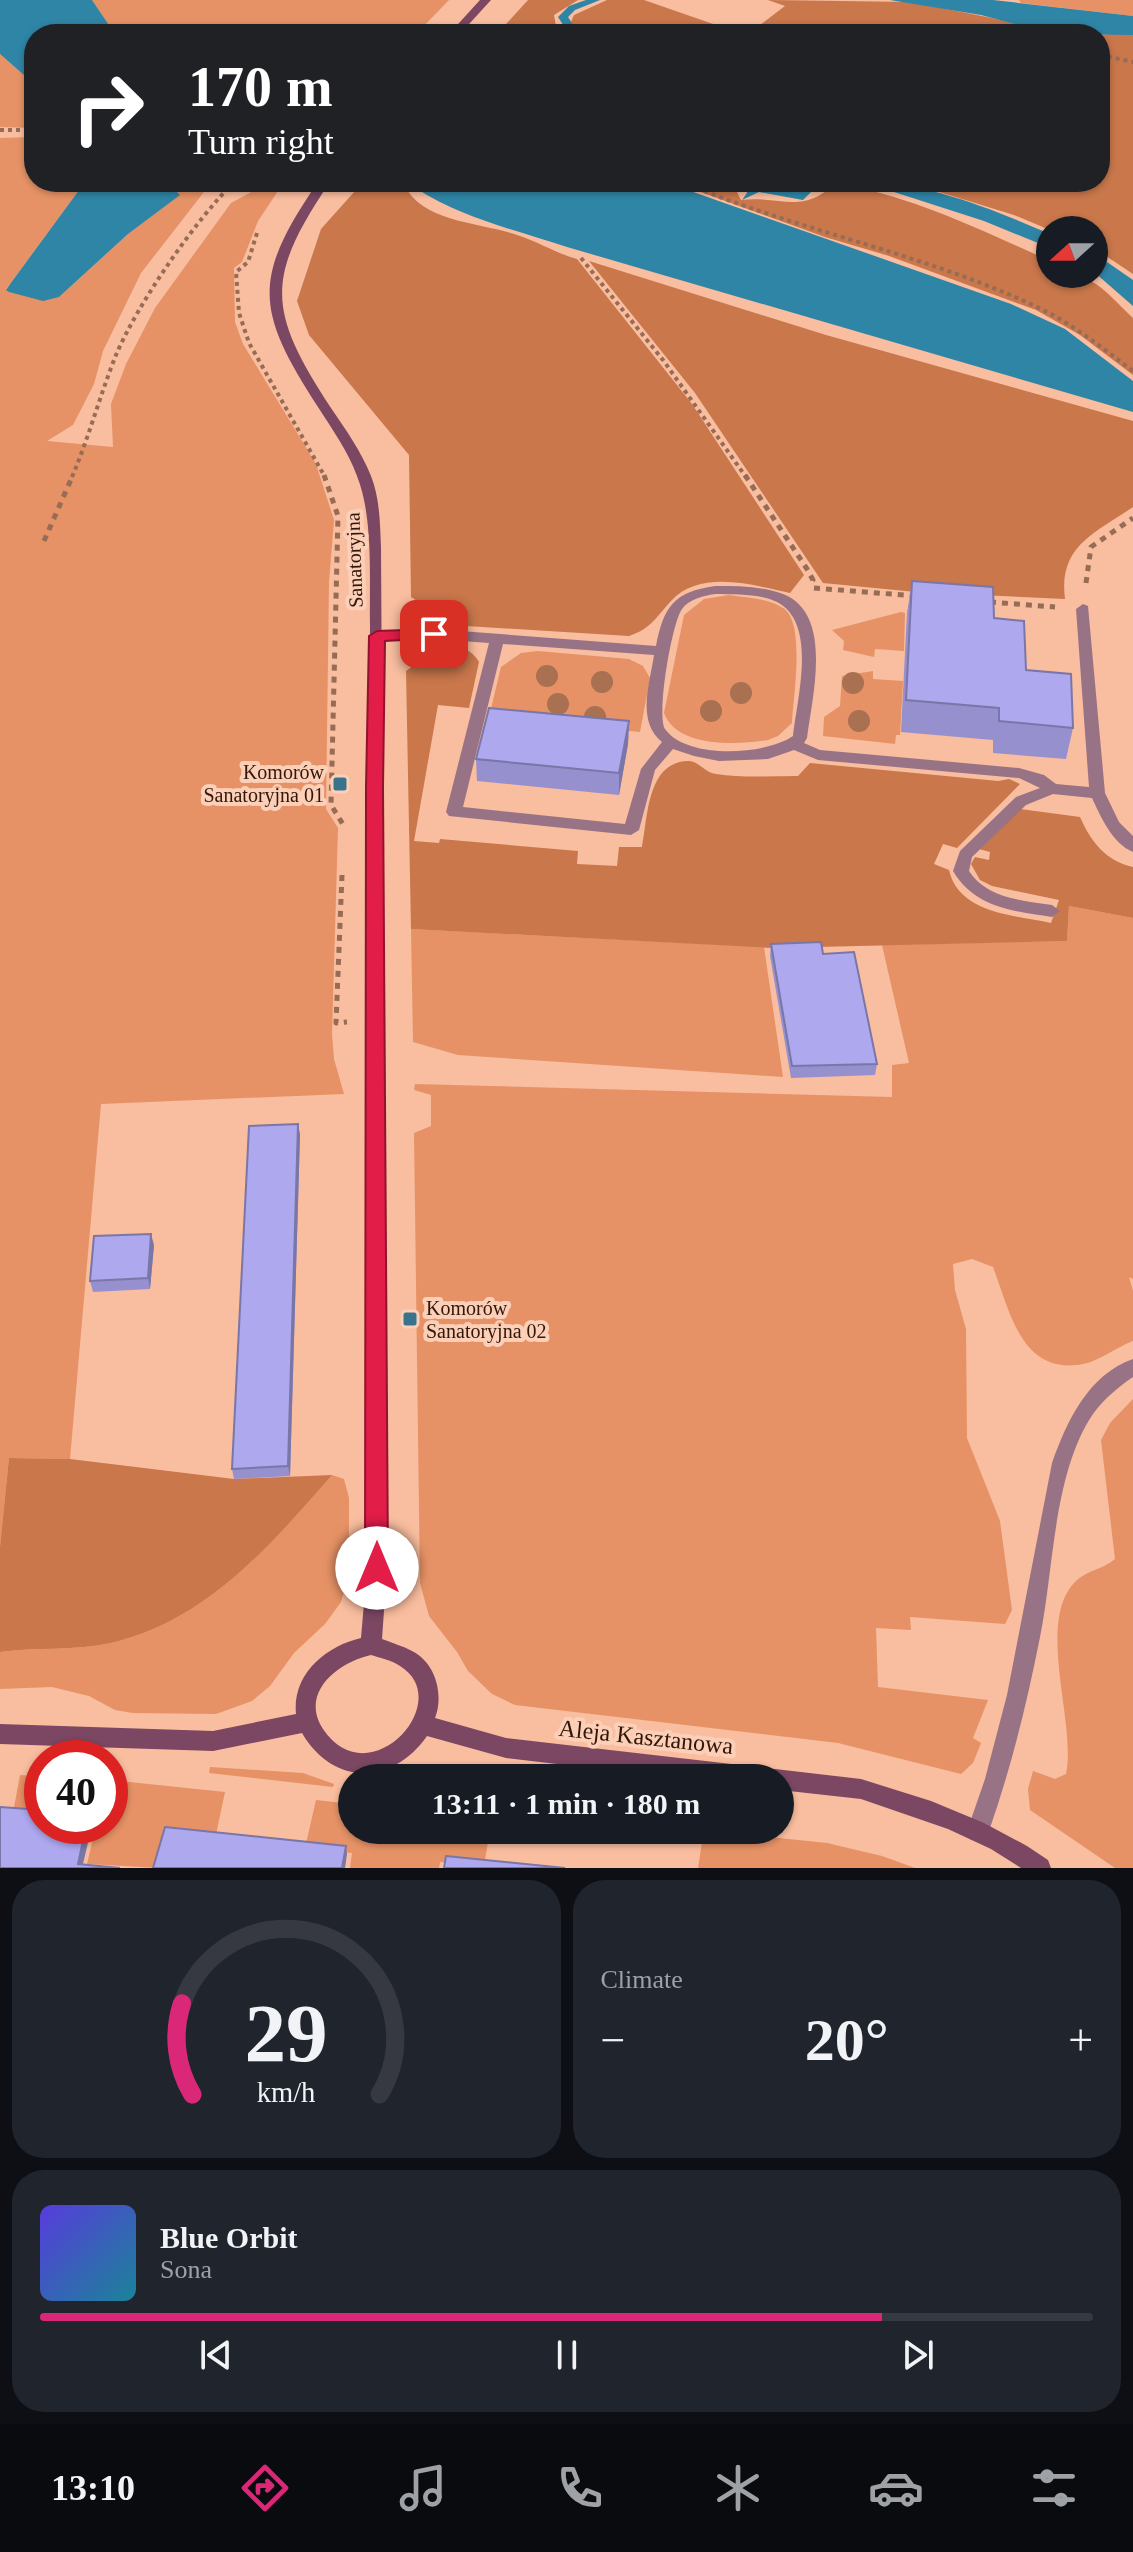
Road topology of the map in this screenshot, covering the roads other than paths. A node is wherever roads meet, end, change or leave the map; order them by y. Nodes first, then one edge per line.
1 (486, 0) edge
2 (463, 24) edge
3 (317, 192) edge
4 (1083, 609) road end
5 (377, 636) junction
6 (497, 639) junction
7 (664, 651) junction
8 (669, 743) junction
9 (795, 745) junction
10 (1052, 789) junction
11 (1097, 793) junction
12 (1133, 846) edge
13 (1052, 911) dead end
14 (1133, 1367) edge
15 (371, 1645) junction
16 (308, 1721) junction
17 (424, 1725) junction
18 (0, 1734) edge
19 (978, 1831) junction
20 (1040, 1868) edge

1 - 2 street
3 - 5 street, Sanatoryjna
4 - 11 lane
5 - 6 lane
5 - 15 street, Sanatoryjna
6 - 7 lane
6 - 8 lane
7 - 8 lane
7 - 9 lane
8 - 9 lane
9 - 10 lane
10 - 11 lane
10 - 13 lane
11 - 12 lane
14 - 19 lane
15 - 16 street
15 - 17 street
16 - 17 street
16 - 18 street
17 - 19 street, Aleja Kasztanowa
19 - 20 street, Aleja Kasztanowa

